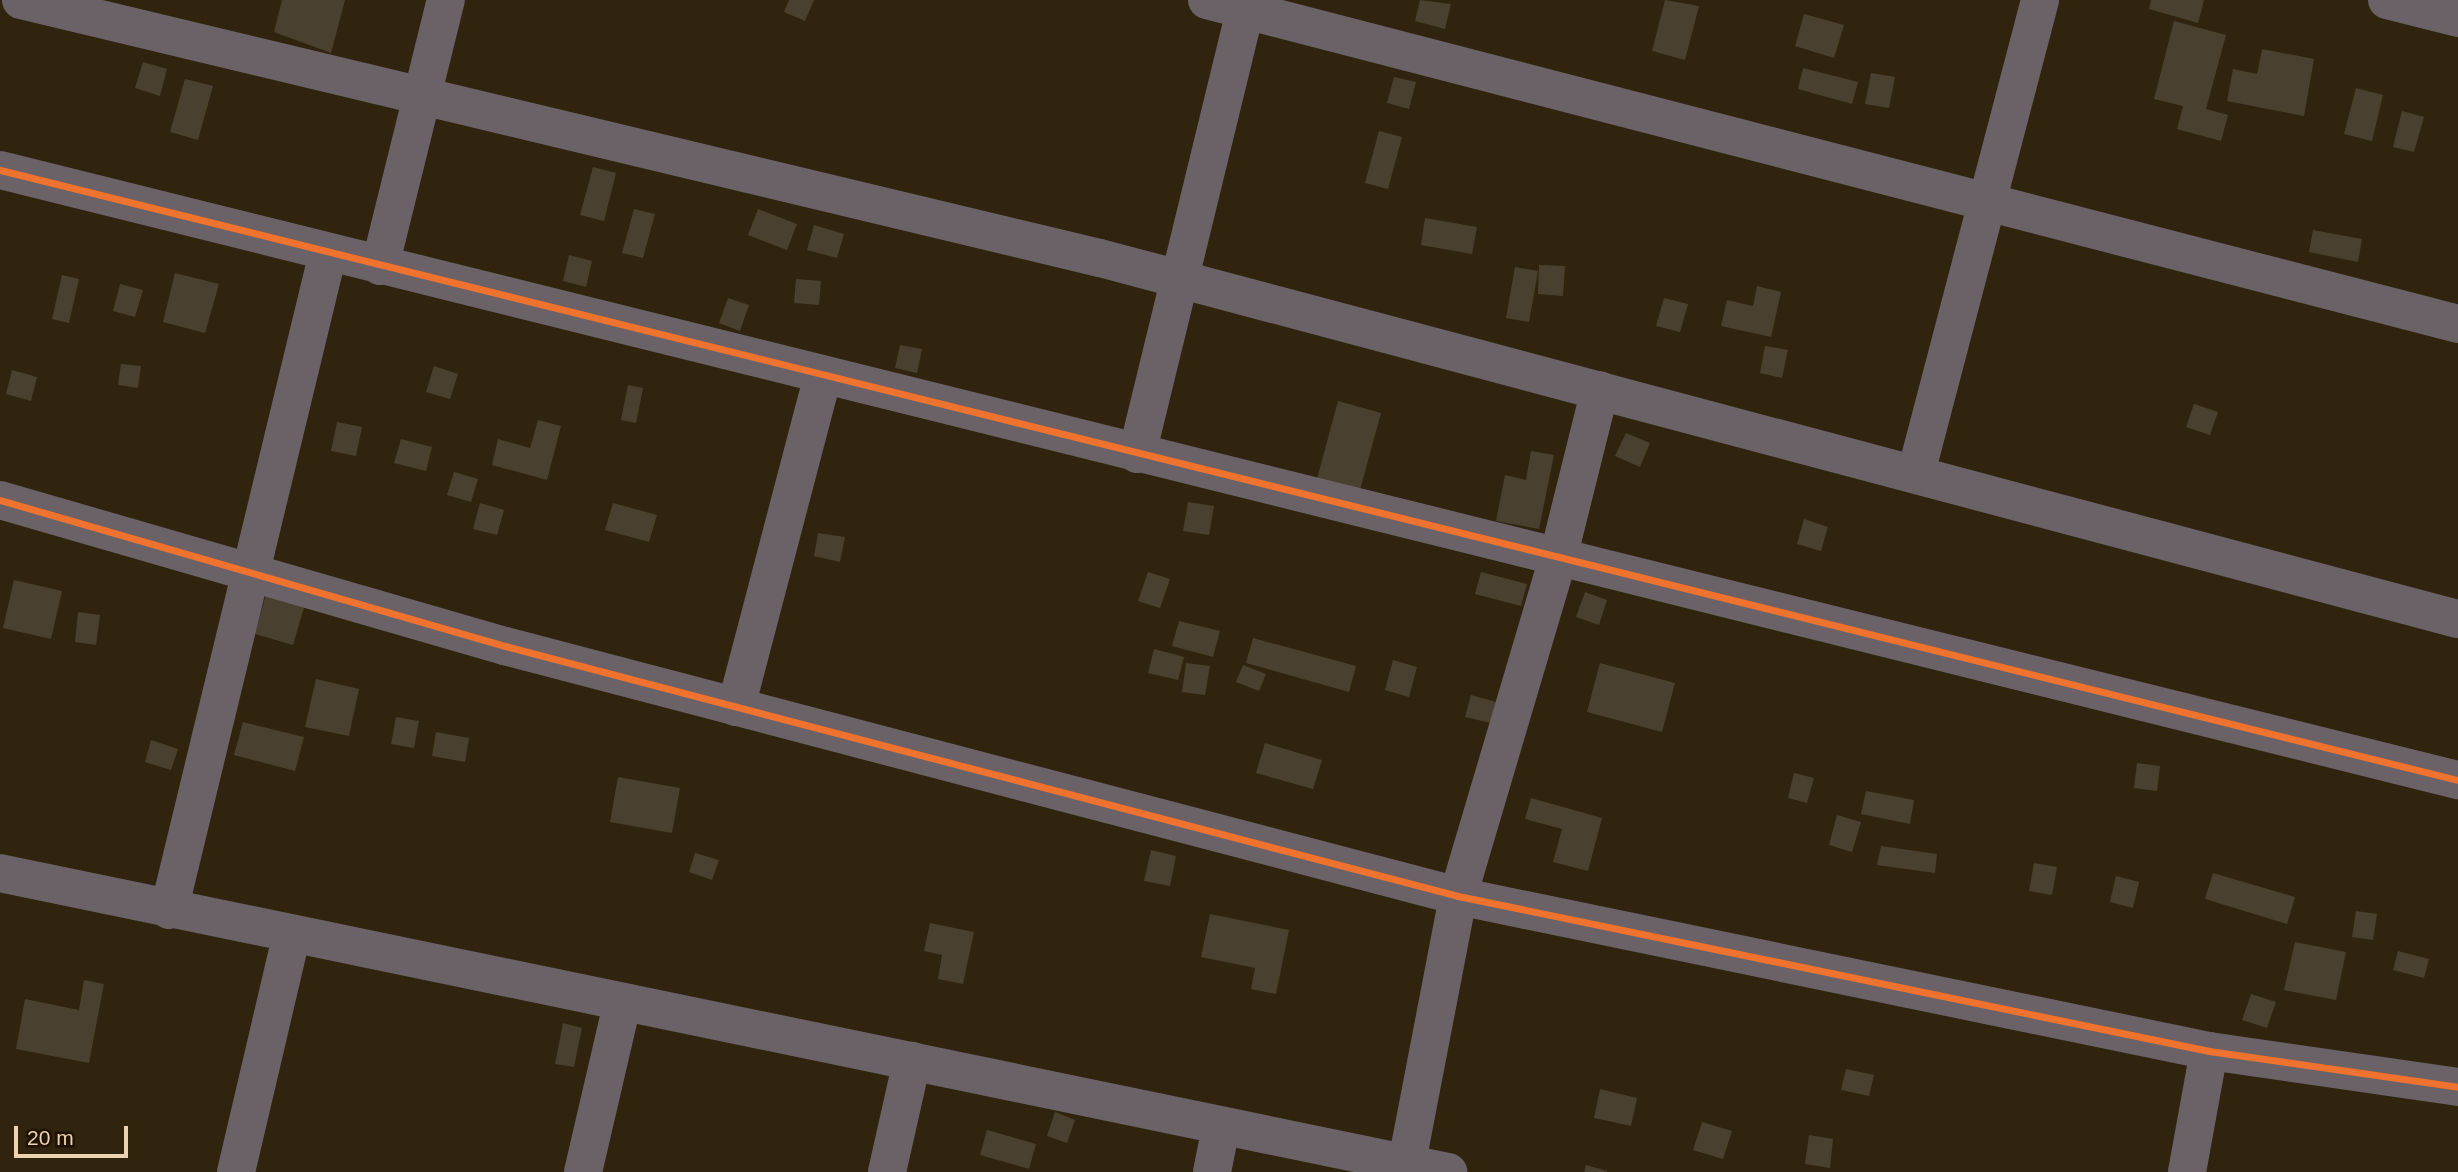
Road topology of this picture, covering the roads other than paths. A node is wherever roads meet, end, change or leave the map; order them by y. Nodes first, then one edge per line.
1 (21, 0) edge
2 (446, 0) edge
3 (1207, 0) edge
4 (2040, 0) edge
5 (2386, 0) edge
6 (1247, 5) edge
7 (2458, 18) edge
8 (422, 97) junction
9 (0, 170) edge
10 (1990, 201) junction
11 (328, 253) junction
12 (380, 266) junction
13 (1179, 279) junction
14 (2458, 324) edge
15 (823, 376) junction
16 (1600, 390) junction
17 (1137, 454) junction
18 (1916, 473) junction
19 (0, 500) edge
20 (1558, 558) junction
21 (252, 569) junction
22 (2458, 619) edge
23 (736, 706) junction
24 (2458, 780) edge
25 (0, 873) edge
26 (1458, 896) junction
27 (169, 909) junction
28 (292, 934) junction
29 (622, 1005) junction
30 (2209, 1051) junction
31 (912, 1061) junction
32 (2458, 1087) edge
33 (1221, 1126) junction
34 (1407, 1162) junction
35 (236, 1172) edge
36 (583, 1172) edge
37 (887, 1172) edge
38 (1212, 1172) edge
39 (1448, 1172) edge
40 (2187, 1172) edge

1 - 8 street
2 - 8 street
3 - 6 street
4 - 10 street
5 - 7 street
6 - 10 street
6 - 13 street
8 - 12 street
8 - 13 street
9 - 11 street
10 - 14 street
10 - 18 street
11 - 12 street
11 - 21 street
12 - 15 street
13 - 16 street
13 - 17 street
15 - 17 street
15 - 23 street
16 - 18 street
16 - 20 street
17 - 20 street
18 - 22 street
19 - 21 street
20 - 24 street
20 - 26 street
21 - 23 street
21 - 27 street
23 - 26 street
25 - 27 street
26 - 30 street
26 - 34 street
27 - 28 street
28 - 29 street
28 - 35 street
29 - 31 street
29 - 36 street
30 - 32 street
30 - 40 street
31 - 33 street
31 - 37 street
33 - 34 street
33 - 38 street
34 - 39 street

